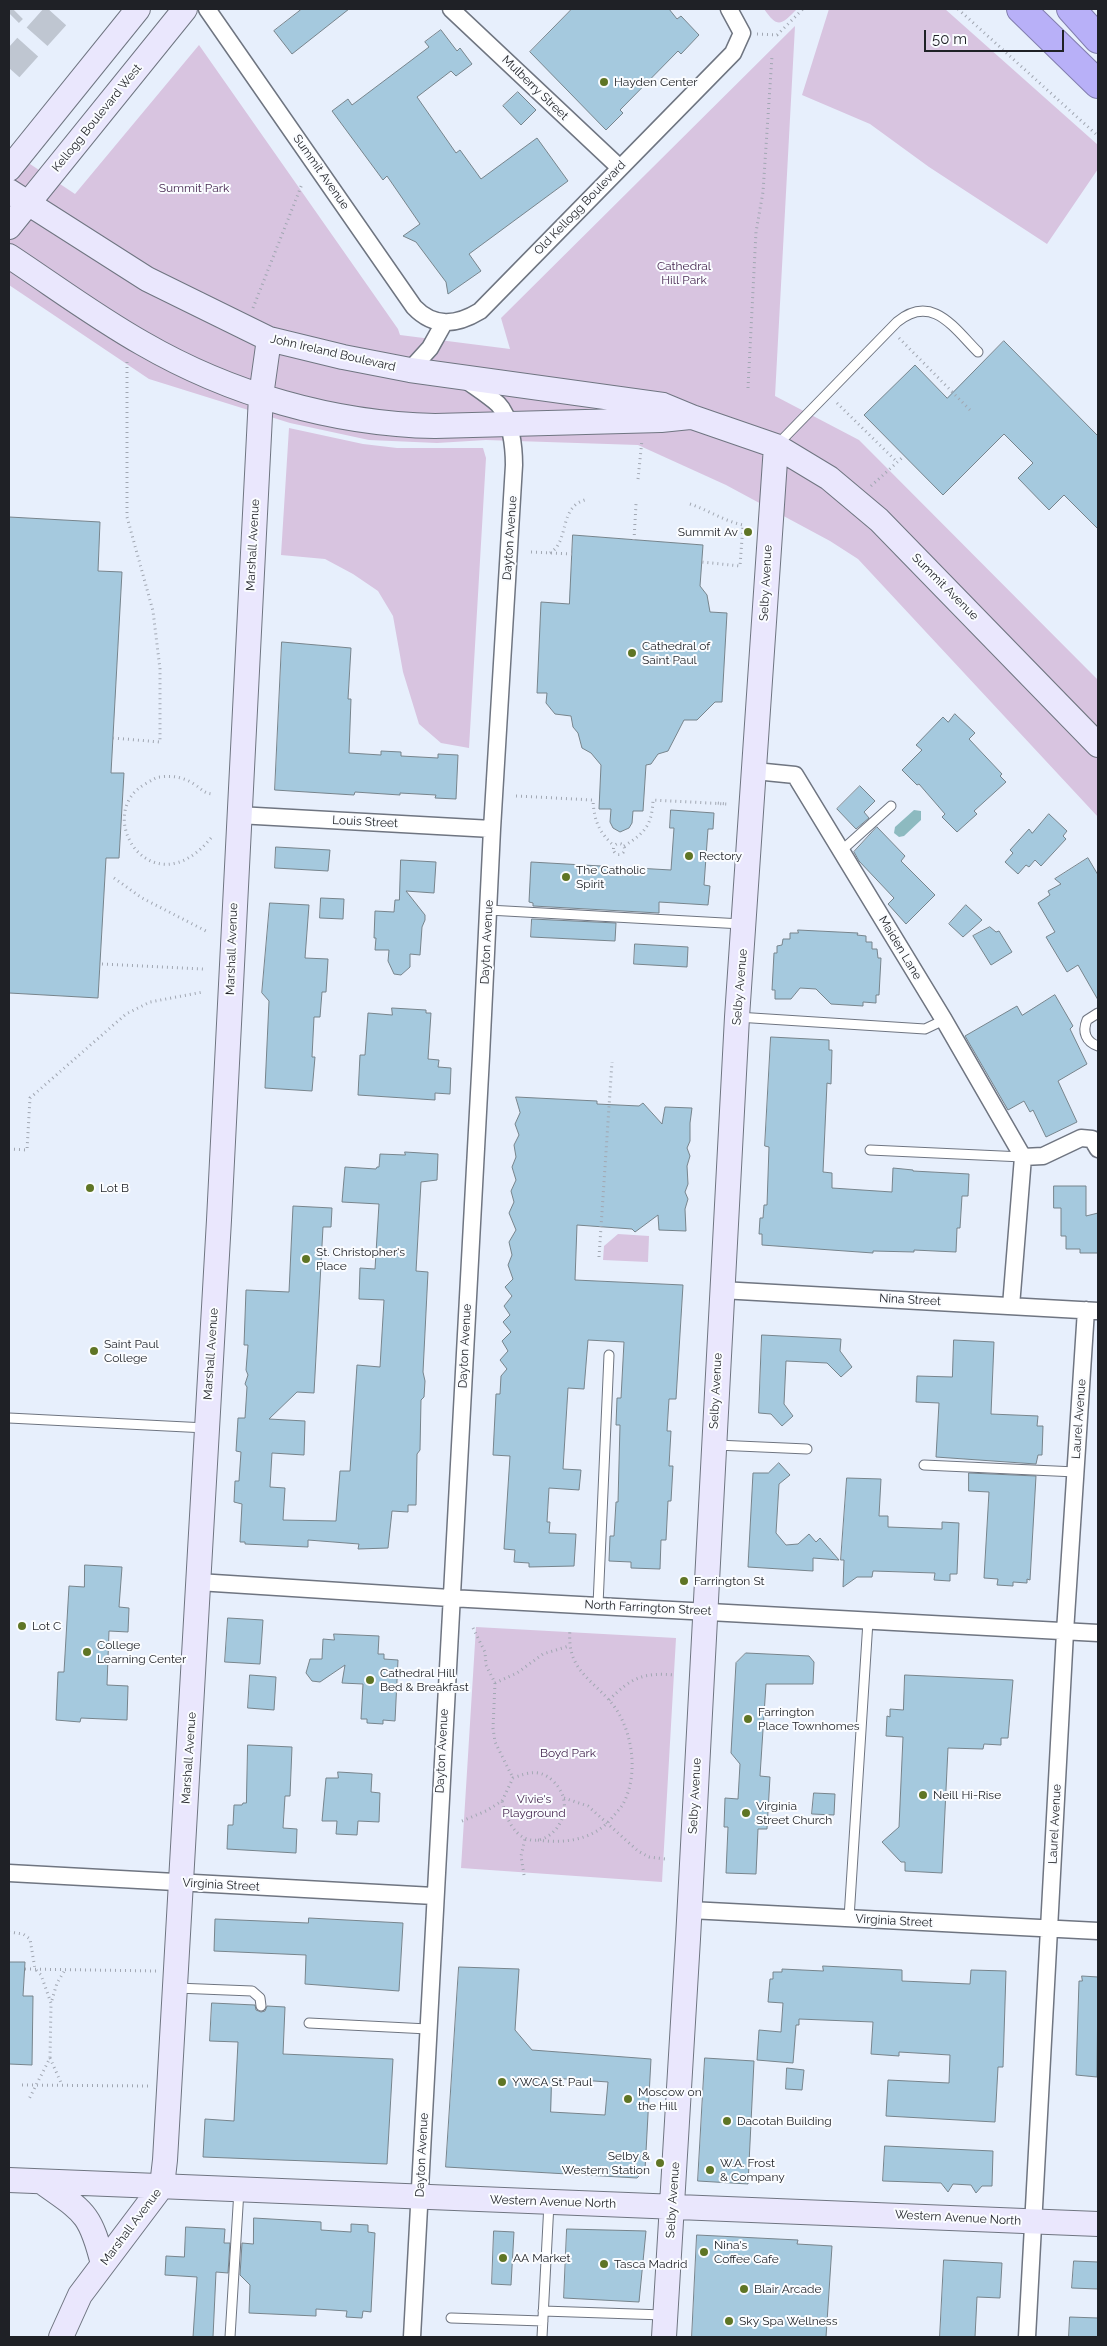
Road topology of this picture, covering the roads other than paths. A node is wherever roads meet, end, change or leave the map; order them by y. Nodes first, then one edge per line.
1 (138, 9) edge
2 (185, 9) edge
3 (207, 9) edge
4 (451, 9) edge
5 (729, 9) edge
6 (1021, 9) edge
7 (1071, 9) edge
8 (1098, 39) edge
9 (1098, 84) edge
10 (620, 168) junction
11 (9, 169) edge
12 (18, 197) edge
13 (9, 227) edge
14 (9, 256) edge
15 (444, 324) junction
16 (269, 339) junction
17 (978, 352) dead end
18 (410, 370) junction
19 (462, 377) junction
20 (261, 396) junction
21 (692, 417) junction
22 (508, 424) junction
23 (776, 446) junction
24 (1098, 745) edge
25 (755, 771) junction
26 (891, 806) dead end
27 (238, 815) junction
28 (492, 829) junction
29 (842, 851) junction
30 (488, 910) junction
31 (745, 924) junction
32 (1098, 1014) edge
33 (737, 1017) junction
34 (944, 1020) junction
35 (1098, 1046) edge
36 (1098, 1149) edge
37 (870, 1150) dead end
38 (1022, 1157) junction
39 (722, 1290) junction
40 (1011, 1306) junction
41 (1092, 1311) edge
42 (609, 1355) dead end
43 (9, 1418) edge
44 (206, 1428) junction
45 (713, 1445) junction
46 (807, 1449) dead end
47 (924, 1465) dead end
48 (1076, 1472) junction
49 (198, 1582) junction
50 (450, 1598) junction
51 (598, 1605) junction
52 (704, 1610) junction
53 (868, 1621) junction
54 (1066, 1632) junction
55 (1098, 1634) edge
56 (9, 1873) edge
57 (180, 1882) junction
58 (434, 1896) junction
59 (690, 1910) junction
60 (849, 1918) junction
61 (1050, 1928) junction
62 (1098, 1931) edge
63 (175, 1980) junction
64 (261, 2006) dead end
65 (309, 2023) dead end
66 (428, 2029) junction
67 (9, 2180) edge
68 (42, 2182) junction
69 (162, 2186) junction
70 (239, 2190) junction
71 (420, 2197) junction
72 (549, 2202) junction
73 (672, 2206) junction
74 (1033, 2221) junction
75 (1098, 2224) edge
76 (103, 2264) junction
77 (543, 2311) junction
78 (451, 2318) dead end
79 (543, 2321) junction
80 (664, 2326) edge
81 (61, 2337) edge
82 (230, 2337) edge
83 (412, 2337) edge
84 (542, 2337) edge
85 (1027, 2337) edge

1 - 11 street
2 - 12 street, Kellogg Boulevard West
3 - 15 street, Summit Avenue
4 - 10 street, Mulberry Street
5 - 10 street, Old Kellogg Boulevard
6 - 9 highway
7 - 8 highway
10 - 15 street, Old Kellogg Boulevard
12 - 13 street, Kellogg Boulevard West
12 - 16 street, John Ireland Boulevard
14 - 20 street, John Ireland Boulevard
15 - 18 street
16 - 18 street, John Ireland Boulevard
16 - 20 street, Marshall Avenue
17 - 23 lane
18 - 19 street, John Ireland Boulevard
19 - 21 street, John Ireland Boulevard
19 - 22 street, Dayton Avenue
20 - 22 street, John Ireland Boulevard
20 - 27 street, Marshall Avenue
21 - 22 street, John Ireland Boulevard
21 - 23 street, John Ireland Boulevard
22 - 28 street, Dayton Avenue
23 - 24 street, Summit Avenue
23 - 25 street, Selby Avenue
25 - 29 street, Maiden Lane
25 - 31 street, Selby Avenue
26 - 29 lane
27 - 28 street, Louis Street
27 - 44 street, Marshall Avenue
28 - 30 street, Dayton Avenue
29 - 34 street, Maiden Lane
30 - 31 lane
30 - 50 street, Dayton Avenue
31 - 33 street, Selby Avenue
32 - 35 lane
33 - 34 lane
33 - 39 street, Selby Avenue
34 - 38 street, Maiden Lane
36 - 38 street
37 - 38 lane
38 - 40 street
39 - 40 street, Nina Street
39 - 45 street, Selby Avenue
40 - 41 street, Nina Street
41 - 48 street, Laurel Avenue
42 - 51 lane
43 - 44 lane
44 - 49 street, Marshall Avenue
45 - 46 lane
45 - 52 street, Selby Avenue
47 - 48 lane
48 - 54 street, Laurel Avenue
49 - 50 street, North Farrington Street
49 - 57 street, Marshall Avenue
50 - 51 street, North Farrington Street
50 - 58 street, Dayton Avenue
51 - 52 street, North Farrington Street
52 - 53 street, North Farrington Street
52 - 59 street, Selby Avenue
53 - 54 street, North Farrington Street
53 - 60 lane
54 - 55 street, North Farrington Street
54 - 61 street, Laurel Avenue
56 - 57 street, Virginia Street
57 - 58 street, Virginia Street
57 - 63 street, Marshall Avenue
58 - 66 street, Dayton Avenue
59 - 60 street, Virginia Street
59 - 73 street, Selby Avenue
60 - 61 street, Virginia Street
61 - 62 street, Virginia Street
61 - 74 street, Laurel Avenue
63 - 64 lane
63 - 69 street, Marshall Avenue
65 - 66 lane
66 - 71 street, Dayton Avenue
67 - 68 street, Western Avenue North
68 - 69 street, Western Avenue North
68 - 76 street
69 - 70 street, Western Avenue North
69 - 76 street, Marshall Avenue
70 - 71 street, Western Avenue North
70 - 82 lane
71 - 72 street, Western Avenue North
71 - 83 street, Dayton Avenue
72 - 73 street, Western Avenue North
72 - 77 lane
73 - 74 street, Western Avenue North
73 - 80 street, Selby Avenue
74 - 75 street, Western Avenue North
74 - 85 street, Laurel Avenue
76 - 81 street, Marshall Avenue
77 - 79 lane
77 - 80 lane
78 - 79 lane
79 - 84 lane

